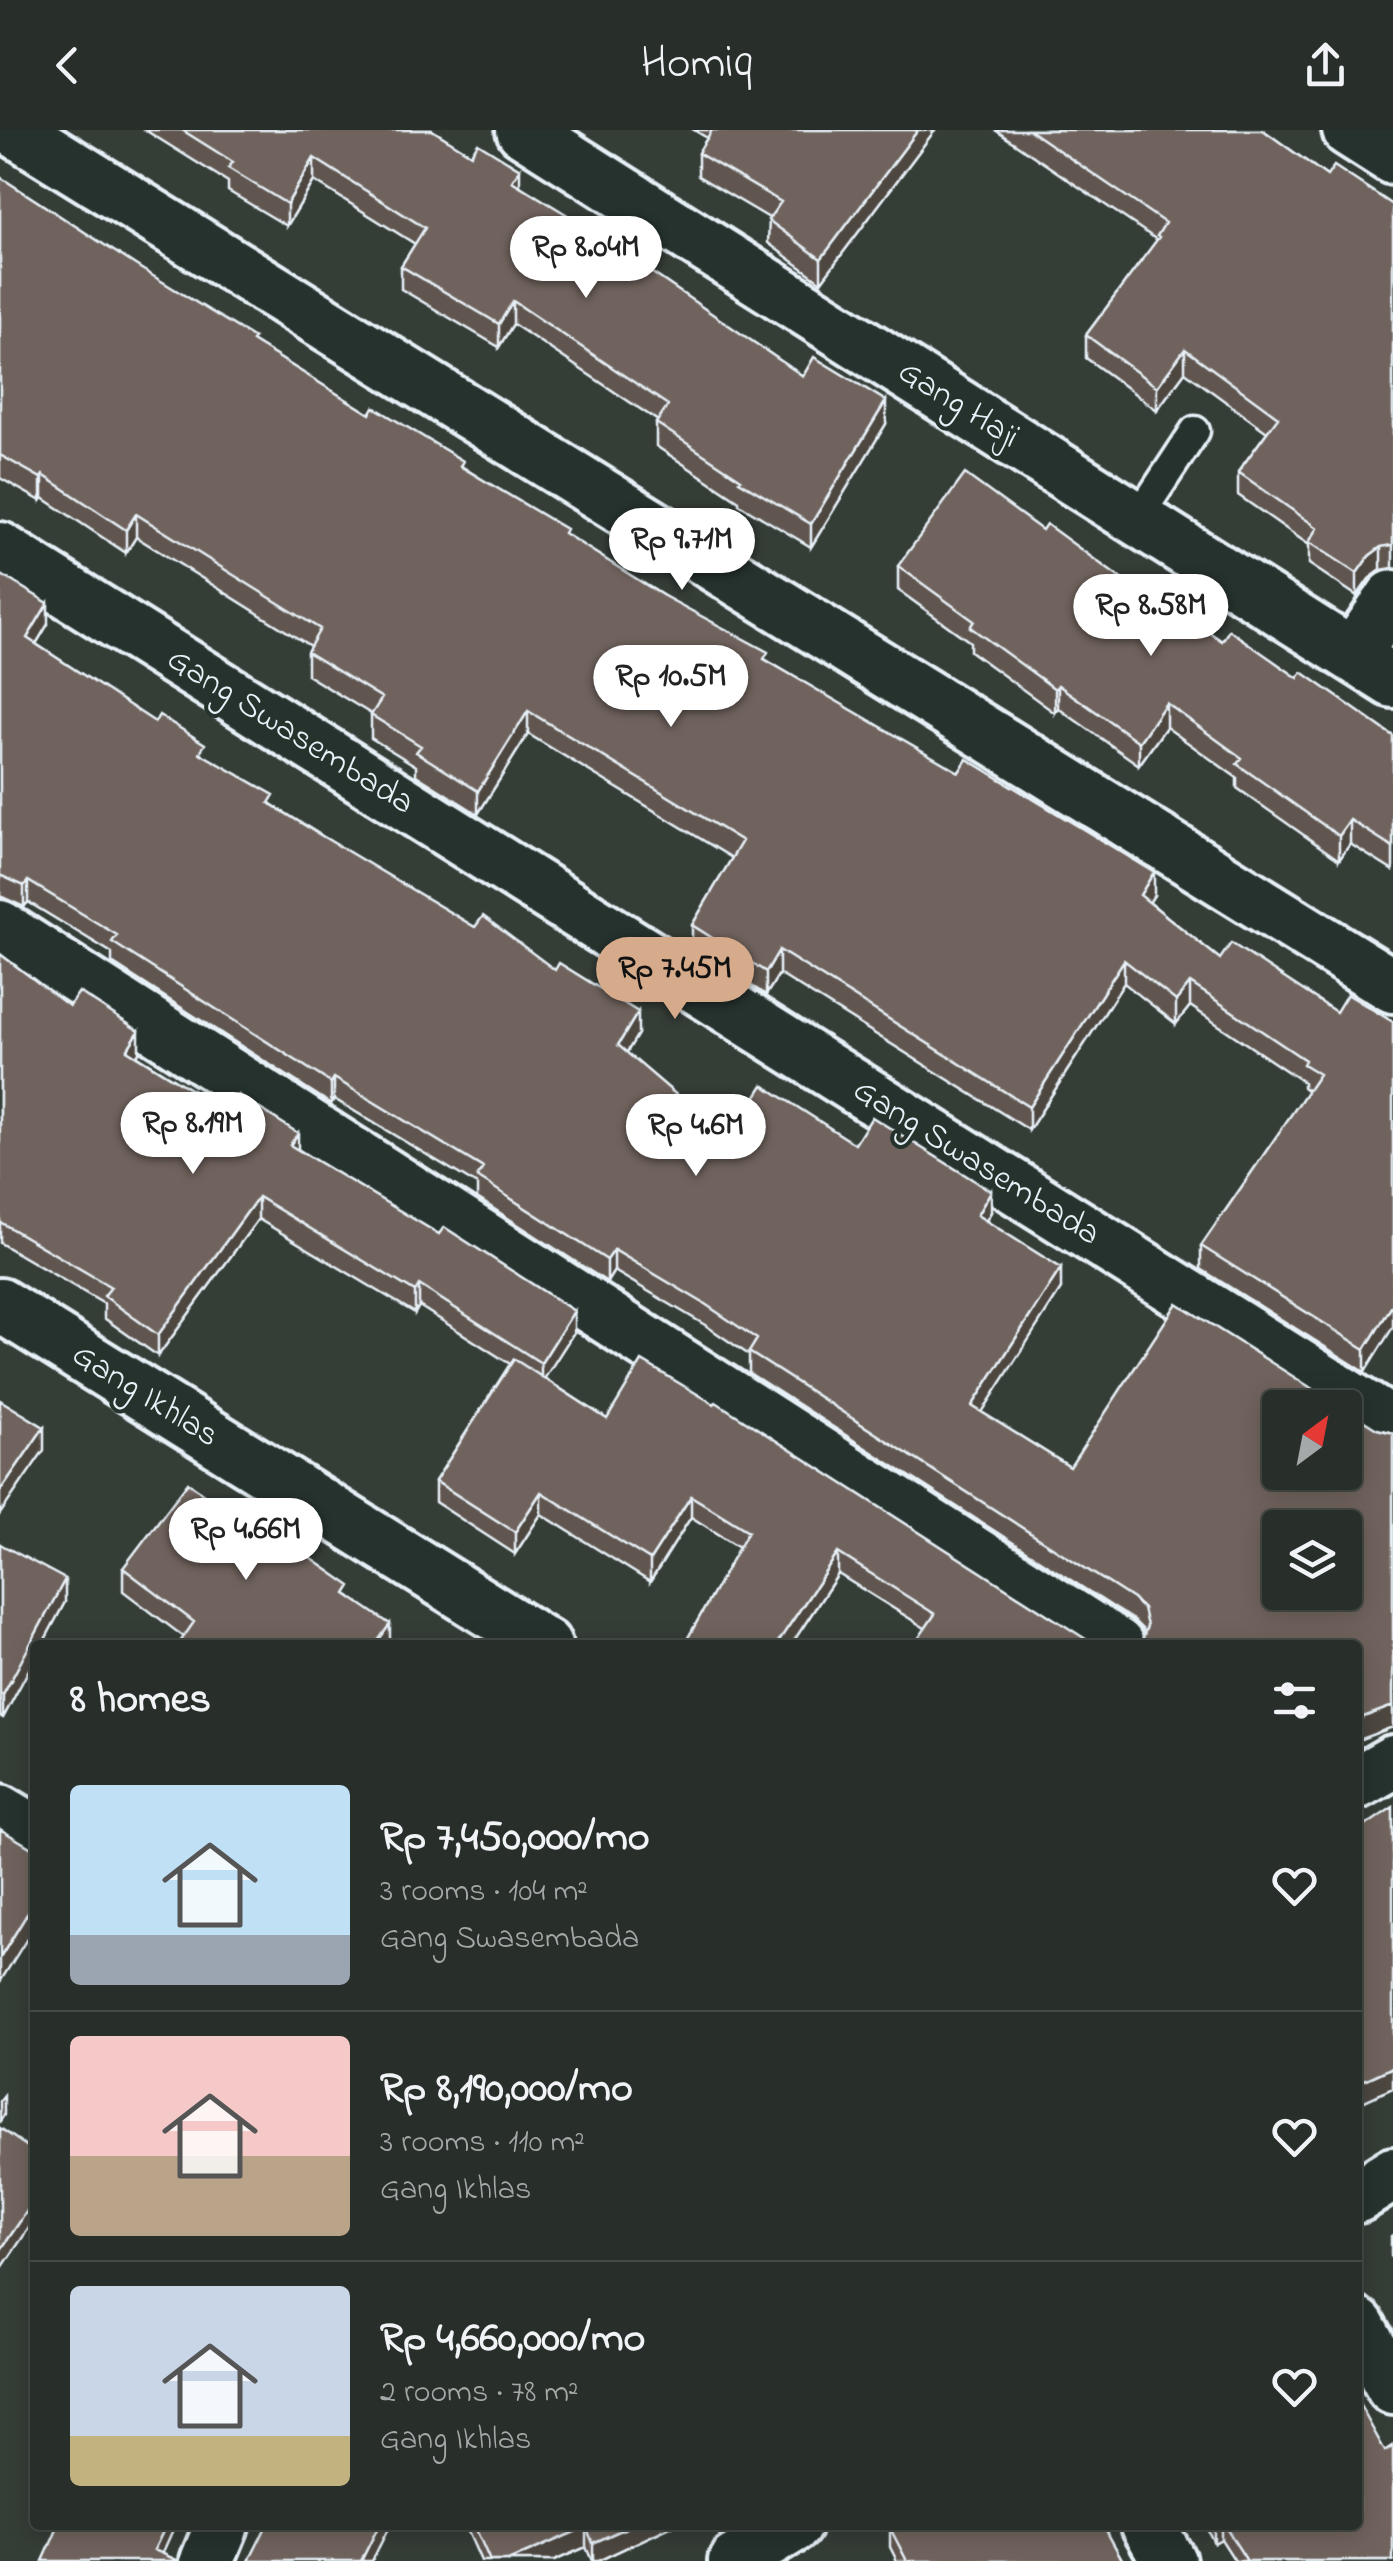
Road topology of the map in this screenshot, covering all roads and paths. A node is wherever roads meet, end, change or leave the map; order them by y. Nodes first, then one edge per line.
1 (14, 130) edge
2 (523, 130) edge
3 (1349, 130) edge
4 (1393, 158) edge
5 (1195, 431) dead end
6 (1137, 518) junction
7 (0, 549) edge
8 (1393, 597) edge
9 (1373, 668) edge
10 (0, 927) edge
11 (1393, 986) edge
12 (0, 1305) edge
13 (1393, 1425) edge
14 (537, 1640) edge
15 (1109, 1640) edge
16 (1393, 1762) edge
17 (1362, 1780) edge
18 (0, 1811) edge
19 (30, 1829) edge
20 (1393, 2174) edge
21 (1362, 2193) edge
22 (1362, 2332) edge
23 (1393, 2388) edge
24 (220, 2530) edge
25 (789, 2530) edge
26 (801, 2530) edge
27 (1151, 2530) edge
28 (208, 2561) edge
29 (735, 2561) edge
30 (823, 2561) edge
31 (1169, 2561) edge

1 - 11 street
2 - 6 street, Gang Haji
3 - 4 street
5 - 6 lane
6 - 9 street, Gang Haji
7 - 13 street, Gang Swasembada
8 - 9 street
10 - 15 street
12 - 14 street, Gang Ikhlas
16 - 17 street
18 - 19 street
20 - 21 street
22 - 23 street
24 - 28 street
25 - 29 street
26 - 30 street
27 - 31 street

